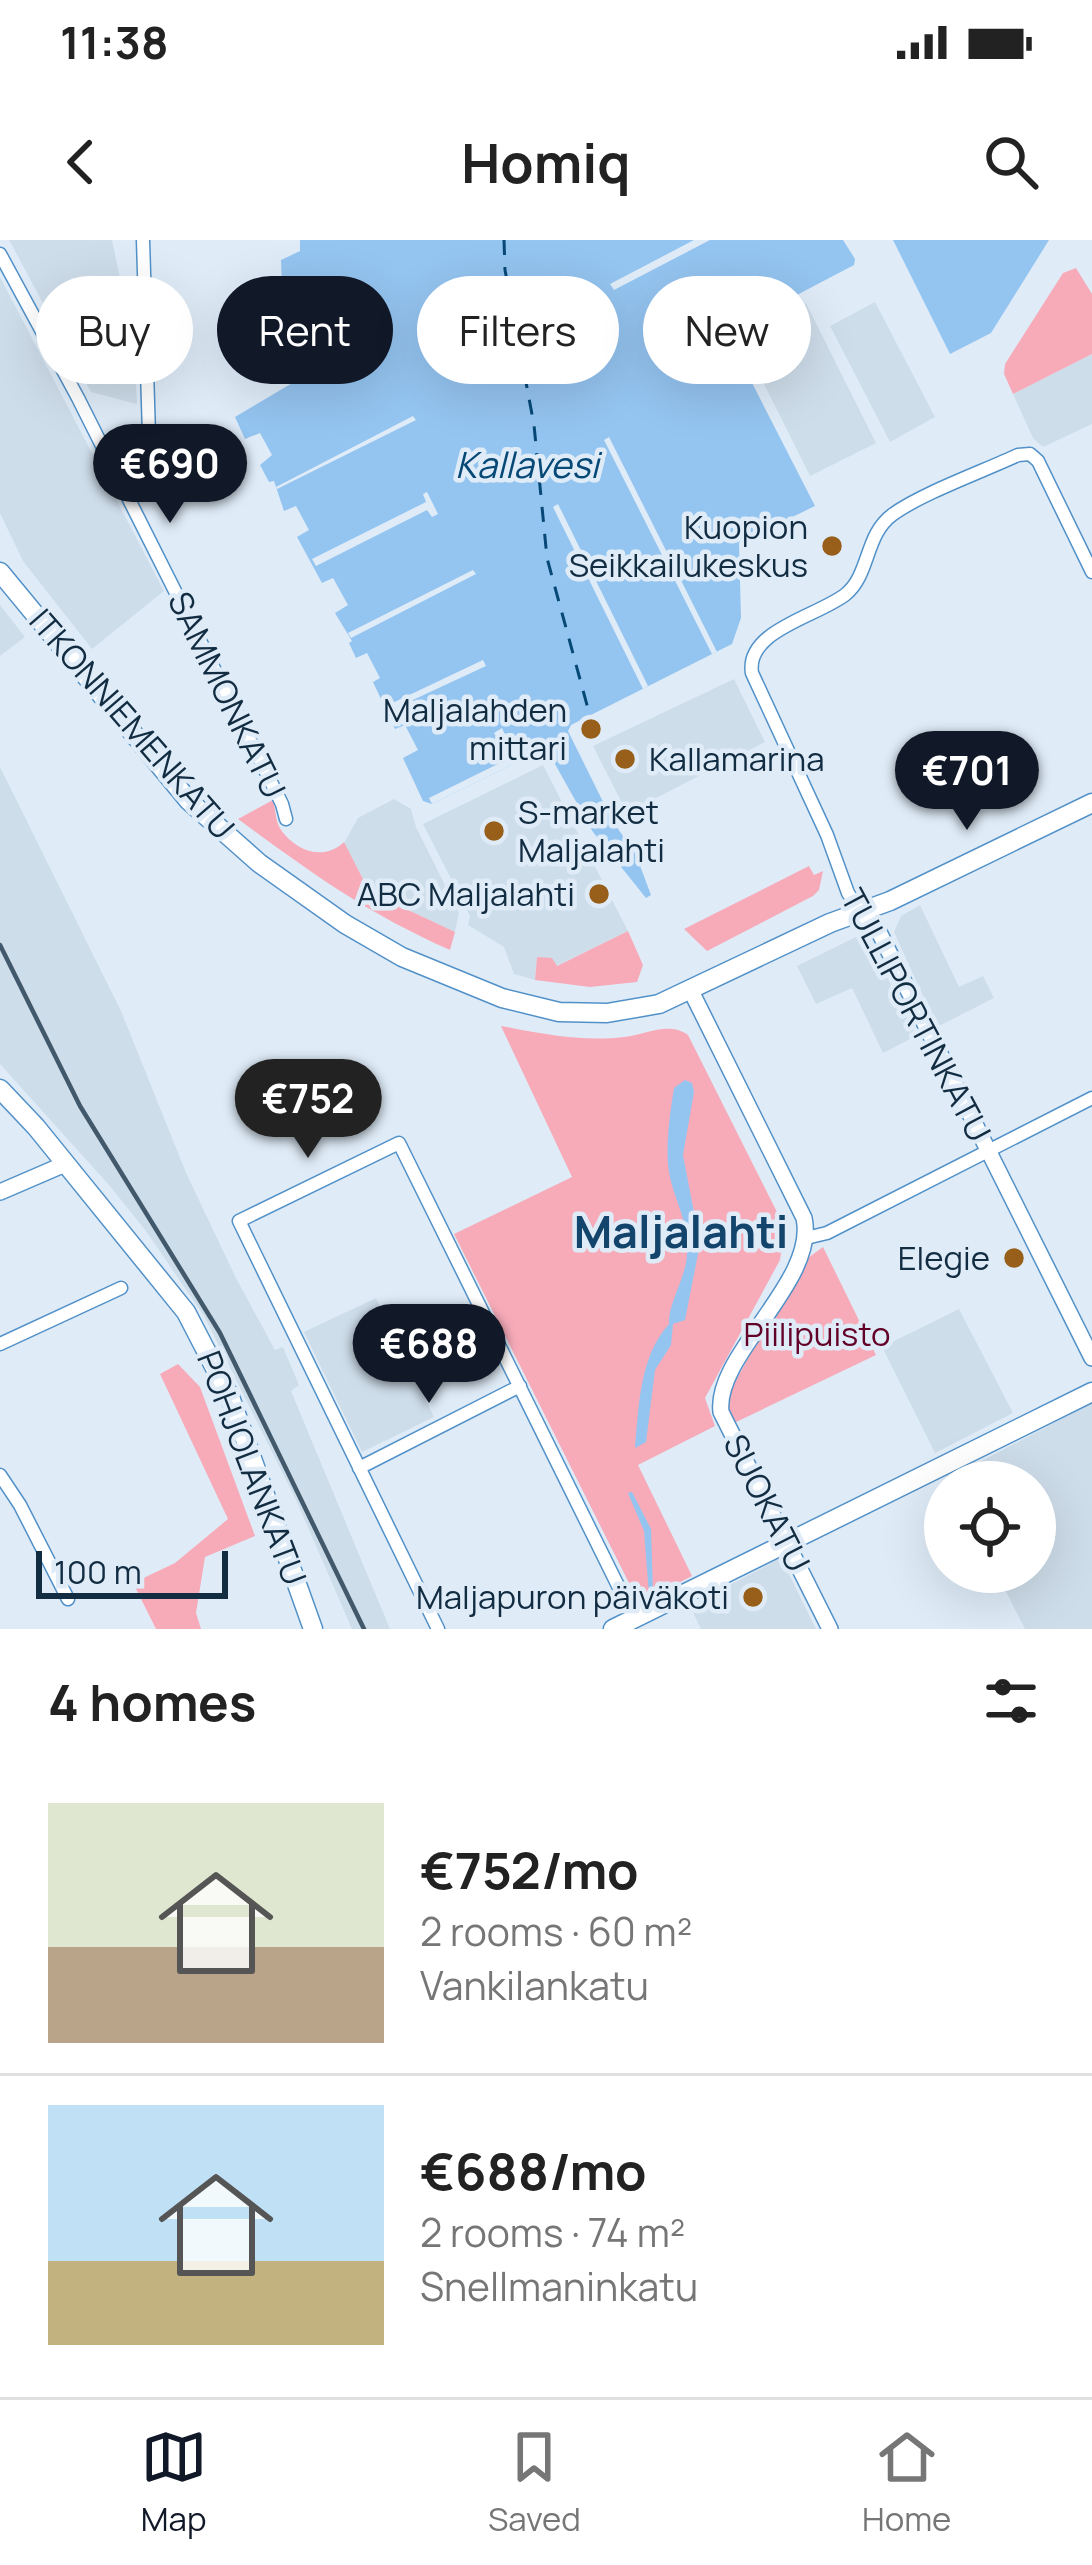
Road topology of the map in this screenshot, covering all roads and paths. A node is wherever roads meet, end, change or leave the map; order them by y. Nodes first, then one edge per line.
1 (143, 240) edge
2 (0, 254) edge
3 (112, 467) junction
4 (0, 572) edge
5 (1092, 572) edge
6 (1092, 803) edge
7 (286, 819) dead end
8 (861, 912) junction
9 (691, 991) junction
10 (0, 1089) edge
11 (1092, 1098) edge
12 (988, 1151) junction
13 (65, 1164) junction
14 (0, 1192) edge
15 (806, 1238) junction
16 (121, 1288) dead end
17 (0, 1344) edge
18 (1092, 1358) edge
19 (520, 1387) junction
20 (1092, 1392) edge
21 (359, 1468) junction
22 (0, 1475) edge
23 (787, 1543) junction
24 (68, 1599) dead end
25 (634, 1618) junction
26 (313, 1629) edge
27 (438, 1629) edge
28 (613, 1629) edge
29 (830, 1629) edge

1 - 3 street
2 - 3 street, SAMMONKATU
3 - 7 street, SAMMONKATU
4 - 9 main road, ITKONNIEMENKATU
5 - 8 street, TULLIPORTINKATU
6 - 8 main road, ITKONNIEMENKATU
8 - 9 main road, ITKONNIEMENKATU
8 - 12 street, TULLIPORTINKATU
9 - 15 street
10 - 13 main road, POHJOLANKATU
11 - 12 street
12 - 15 street
12 - 18 street, TULLIPORTINKATU
13 - 14 street
13 - 26 main road, POHJOLANKATU
15 - 23 street, SUOKATU
16 - 17 street
19 - 21 street
19 - 21 street
19 - 25 street
20 - 23 main road
21 - 27 street
22 - 24 street
23 - 25 main road
23 - 29 street, SUOKATU
25 - 28 main road

